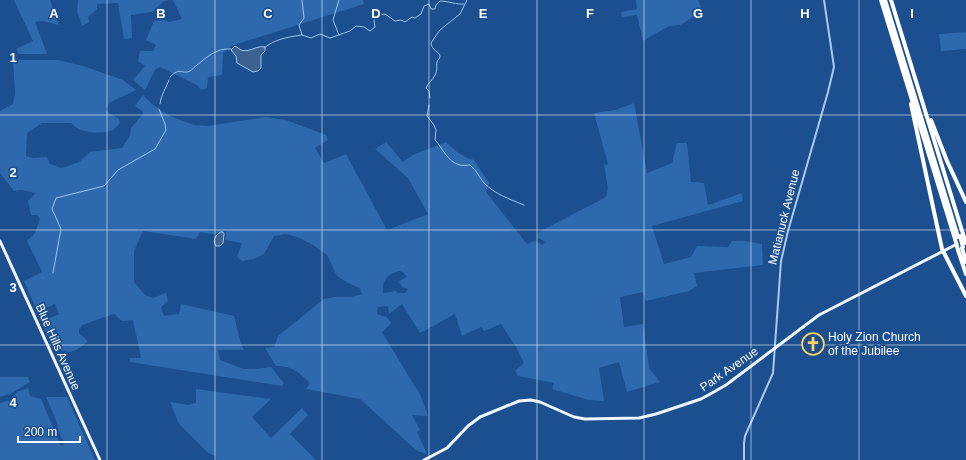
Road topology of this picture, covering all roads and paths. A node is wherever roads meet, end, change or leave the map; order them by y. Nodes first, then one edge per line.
1 (824, 0) edge
2 (881, 0) edge
3 (886, 0) edge
4 (891, 0) edge
5 (910, 93) junction
6 (923, 104) junction
7 (966, 202) edge
8 (959, 236) junction
9 (966, 239) edge
10 (0, 241) edge
11 (962, 247) edge
12 (943, 252) junction
13 (966, 256) edge
14 (966, 262) edge
15 (966, 274) edge
16 (966, 296) edge
17 (775, 347) junction
18 (100, 460) edge
19 (424, 460) edge
20 (744, 460) edge

1 - 17 street, Matianuck Avenue
2 - 5 highway
3 - 8 highway
4 - 6 highway
5 - 8 highway
5 - 12 highway
6 - 7 highway
6 - 8 highway
8 - 11 highway, bridge
8 - 11 highway, bridge
9 - 12 main road, Park Avenue
10 - 18 main road, Blue Hills Avenue
11 - 13 highway
11 - 14 highway
11 - 15 highway
12 - 16 highway
12 - 17 main road, Park Avenue
17 - 19 main road, Park Avenue
17 - 20 street, Matianuck Avenue

